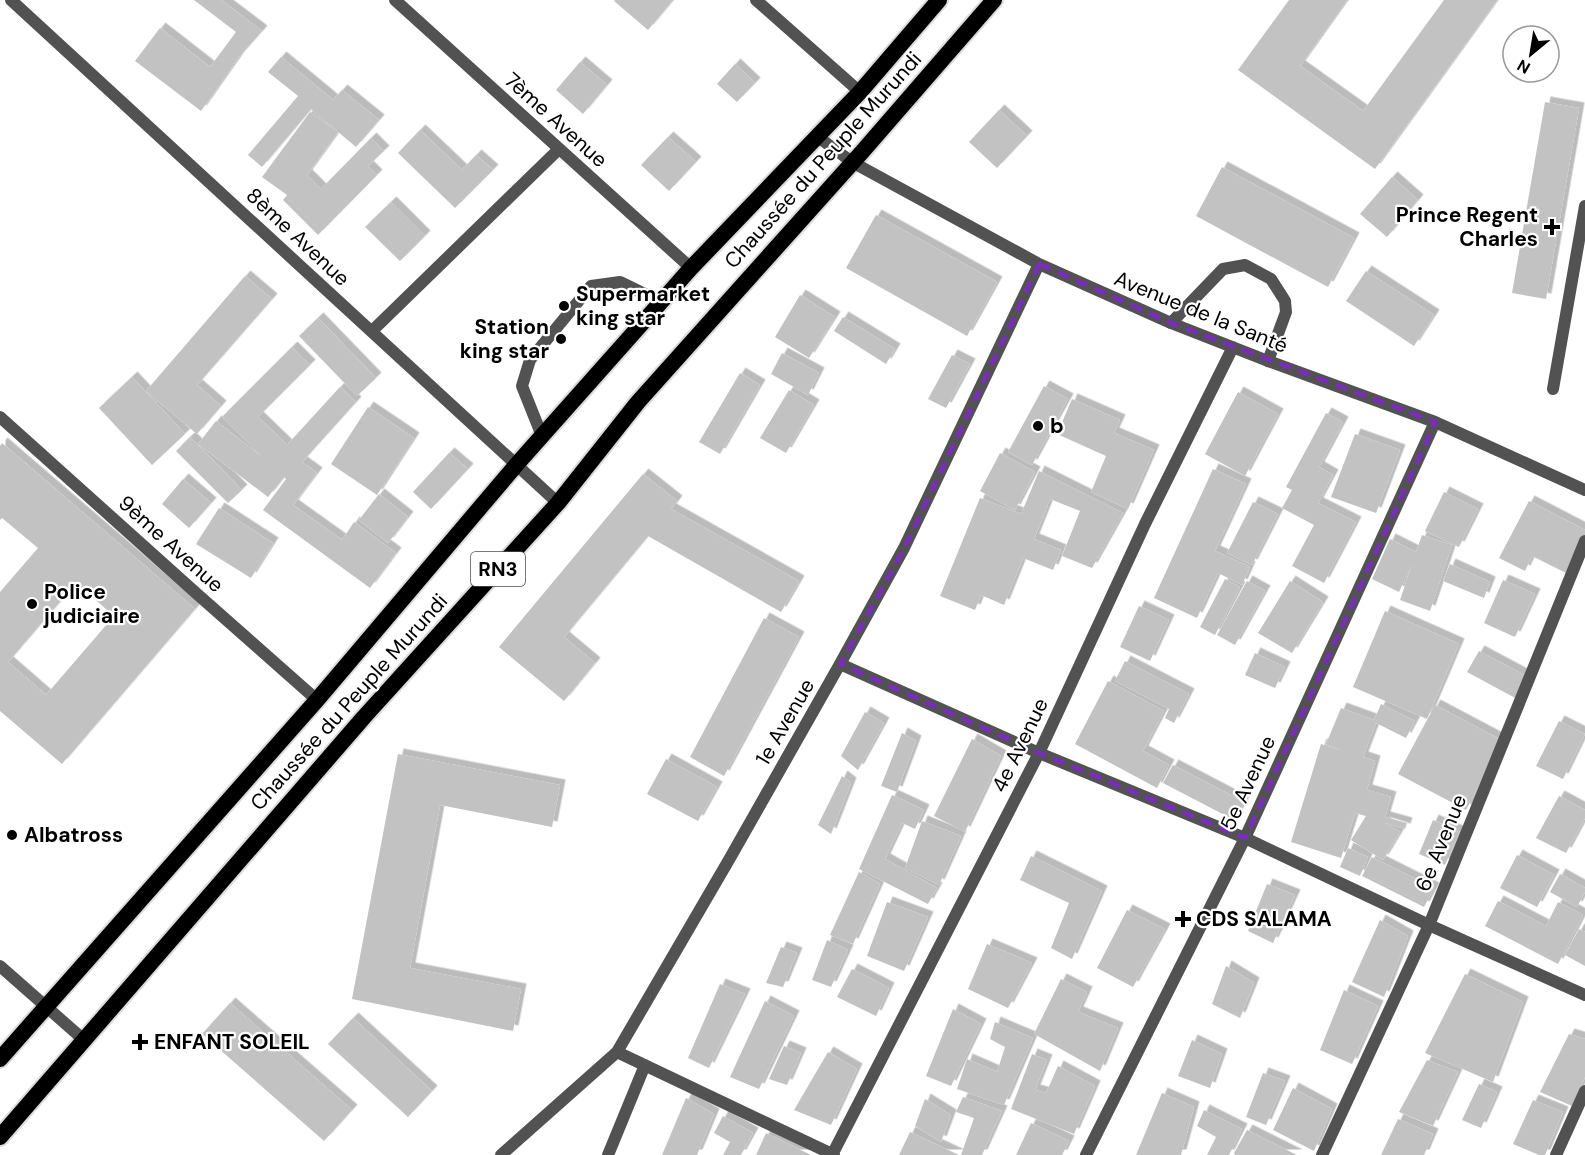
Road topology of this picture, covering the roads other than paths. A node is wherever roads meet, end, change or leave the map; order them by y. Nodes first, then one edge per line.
1 (11, 0) edge
2 (394, 0) edge
3 (756, 0) edge
4 (939, 0) edge
5 (994, 0) edge
6 (860, 92) junction
7 (818, 137) junction
8 (559, 149) junction
9 (852, 162) junction
10 (1585, 206) edge
11 (1038, 264) junction
12 (691, 268) junction
13 (660, 302) junction
14 (1170, 323) junction
15 (372, 331) junction
16 (1233, 347) junction
17 (1268, 361) junction
18 (1553, 389) dead end
19 (0, 417) edge
20 (1435, 422) junction
21 (542, 436) junction
22 (517, 464) junction
23 (1585, 490) edge
24 (558, 502) junction
25 (1585, 541) edge
26 (840, 664) junction
27 (317, 700) junction
28 (1039, 753) junction
29 (1245, 838) junction
30 (1429, 925) junction
31 (0, 966) edge
32 (1585, 995) edge
33 (45, 1006) junction
34 (84, 1040) junction
35 (617, 1052) junction
36 (0, 1059) edge
37 (645, 1065) junction
38 (1585, 1091) edge
39 (0, 1137) edge
40 (501, 1155) edge
41 (608, 1155) edge
42 (833, 1155) edge
43 (1086, 1155) edge
44 (1322, 1155) edge
45 (1556, 1155) edge

1 - 15 street, 8ème Avenue
2 - 8 street, 7ème Avenue
3 - 6 street
4 - 6 highway, Chaussée du Peuple Murundi / RN3
5 - 9 highway, Chaussée du Peuple Murundi / RN3
6 - 7 highway, Chaussée du Peuple Murundi / RN3
7 - 9 street, Avenue de la Santé
7 - 12 highway, Chaussée du Peuple Murundi / RN3
8 - 12 street, 7ème Avenue
8 - 15 street
9 - 11 street, Avenue de la Santé
9 - 24 highway, Chaussée du Peuple Murundi / RN3
10 - 18 street
11 - 14 street, Avenue de la Santé
11 - 26 street, 1e Avenue
12 - 13 highway, Chaussée du Peuple Murundi / RN3
13 - 21 highway, Chaussée du Peuple Murundi / RN3
13 - 21 street
14 - 16 street, Avenue de la Santé
14 - 17 street
15 - 22 street, 8ème Avenue
16 - 17 street, Avenue de la Santé
16 - 28 street, 4e Avenue
17 - 20 street, Avenue de la Santé
19 - 27 street, 9ème Avenue
20 - 23 street, Avenue de la Santé
20 - 29 street, 5e Avenue
21 - 22 highway, Chaussée du Peuple Murundi / RN3
22 - 24 street, 8ème Avenue
22 - 27 highway, Chaussée du Peuple Murundi / RN3
24 - 34 highway, Chaussée du Peuple Murundi / RN3
25 - 30 street, 6e Avenue
26 - 28 street
26 - 35 street, 1e Avenue
27 - 33 highway, Chaussée du Peuple Murundi / RN3
28 - 29 street
28 - 42 street, 4e Avenue
29 - 30 street
29 - 43 street, 5e Avenue
30 - 32 street
30 - 44 street, 6e Avenue
31 - 33 street
33 - 34 street
33 - 36 highway, Chaussée du Peuple Murundi / RN3
34 - 39 highway, Chaussée du Peuple Murundi / RN3
35 - 37 street
35 - 40 street, 1e Avenue
37 - 41 street
37 - 42 street
38 - 45 street

